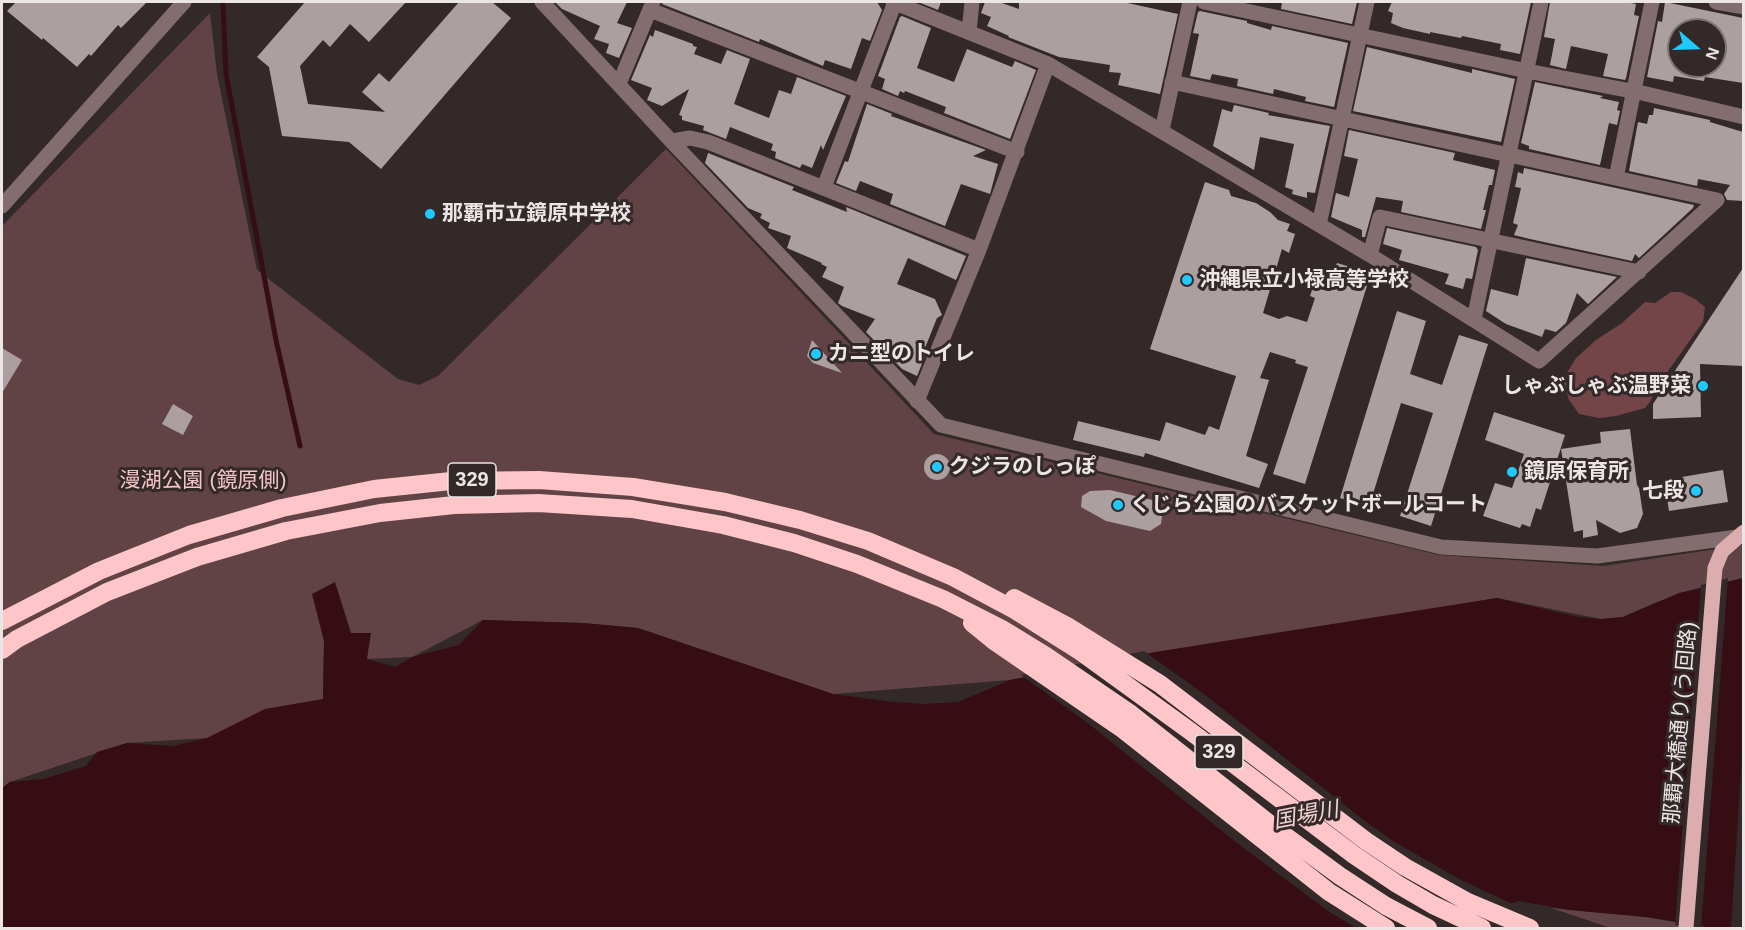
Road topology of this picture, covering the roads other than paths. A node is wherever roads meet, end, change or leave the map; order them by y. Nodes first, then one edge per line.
1 (184, 2) edge
2 (542, 2) edge
3 (894, 2) edge
4 (972, 2) edge
5 (1190, 2) edge
6 (1204, 2) edge
7 (1367, 2) edge
8 (1541, 2) edge
9 (1652, 2) edge
10 (1716, 2) edge
11 (652, 6) edge
12 (1743, 8) edge
13 (969, 32) junction
14 (1360, 34) junction
15 (1048, 64) junction
16 (1527, 71) junction
17 (1172, 82) junction
18 (619, 84) junction
19 (1634, 91) junction
20 (860, 92) junction
21 (1743, 117) edge
22 (1342, 119) junction
23 (1162, 130) junction
24 (674, 143) junction
25 (1017, 152) junction
26 (1509, 155) junction
27 (1616, 178) junction
28 (824, 187) junction
29 (3, 202) edge
30 (1319, 225) junction
31 (1490, 239) junction
32 (979, 250) junction
33 (1370, 255) junction
34 (1639, 272) junction
35 (1474, 319) junction
36 (917, 401) junction
37 (1740, 535) edge
38 (953, 577) junction
39 (943, 599) junction
40 (2, 621) edge
41 (2, 650) edge
42 (1386, 928) edge
43 (1428, 928) edge
44 (1482, 928) edge
45 (1530, 928) edge
46 (1686, 928) edge

1 - 29 street
2 - 18 street
3 - 13 street
3 - 20 street
4 - 13 street
5 - 17 street
6 - 14 street
7 - 14 street
8 - 16 street
9 - 19 street
10 - 12 street
11 - 18 street
11 - 20 street
13 - 15 street
14 - 16 street
14 - 22 street
15 - 23 street
15 - 25 street
16 - 19 street
16 - 26 street
17 - 22 street
17 - 23 street
18 - 24 street
19 - 21 street
19 - 27 street
20 - 25 street
20 - 28 street
22 - 26 street
22 - 30 street
23 - 30 street
24 - 28 street
24 - 36 street
25 - 32 street
26 - 27 street
26 - 31 street
27 - 34 street
28 - 32 street
30 - 33 street
31 - 33 street
31 - 34 street
31 - 35 street
32 - 36 street
33 - 35 street
34 - 35 street
36 - 37 street
37 - 46 main road, 那覇大橋通り(う回路)
38 - 40 highway, 329
38 - 44 highway, 329
38 - 45 highway
39 - 41 highway, 329
39 - 42 highway
39 - 43 highway, 329

